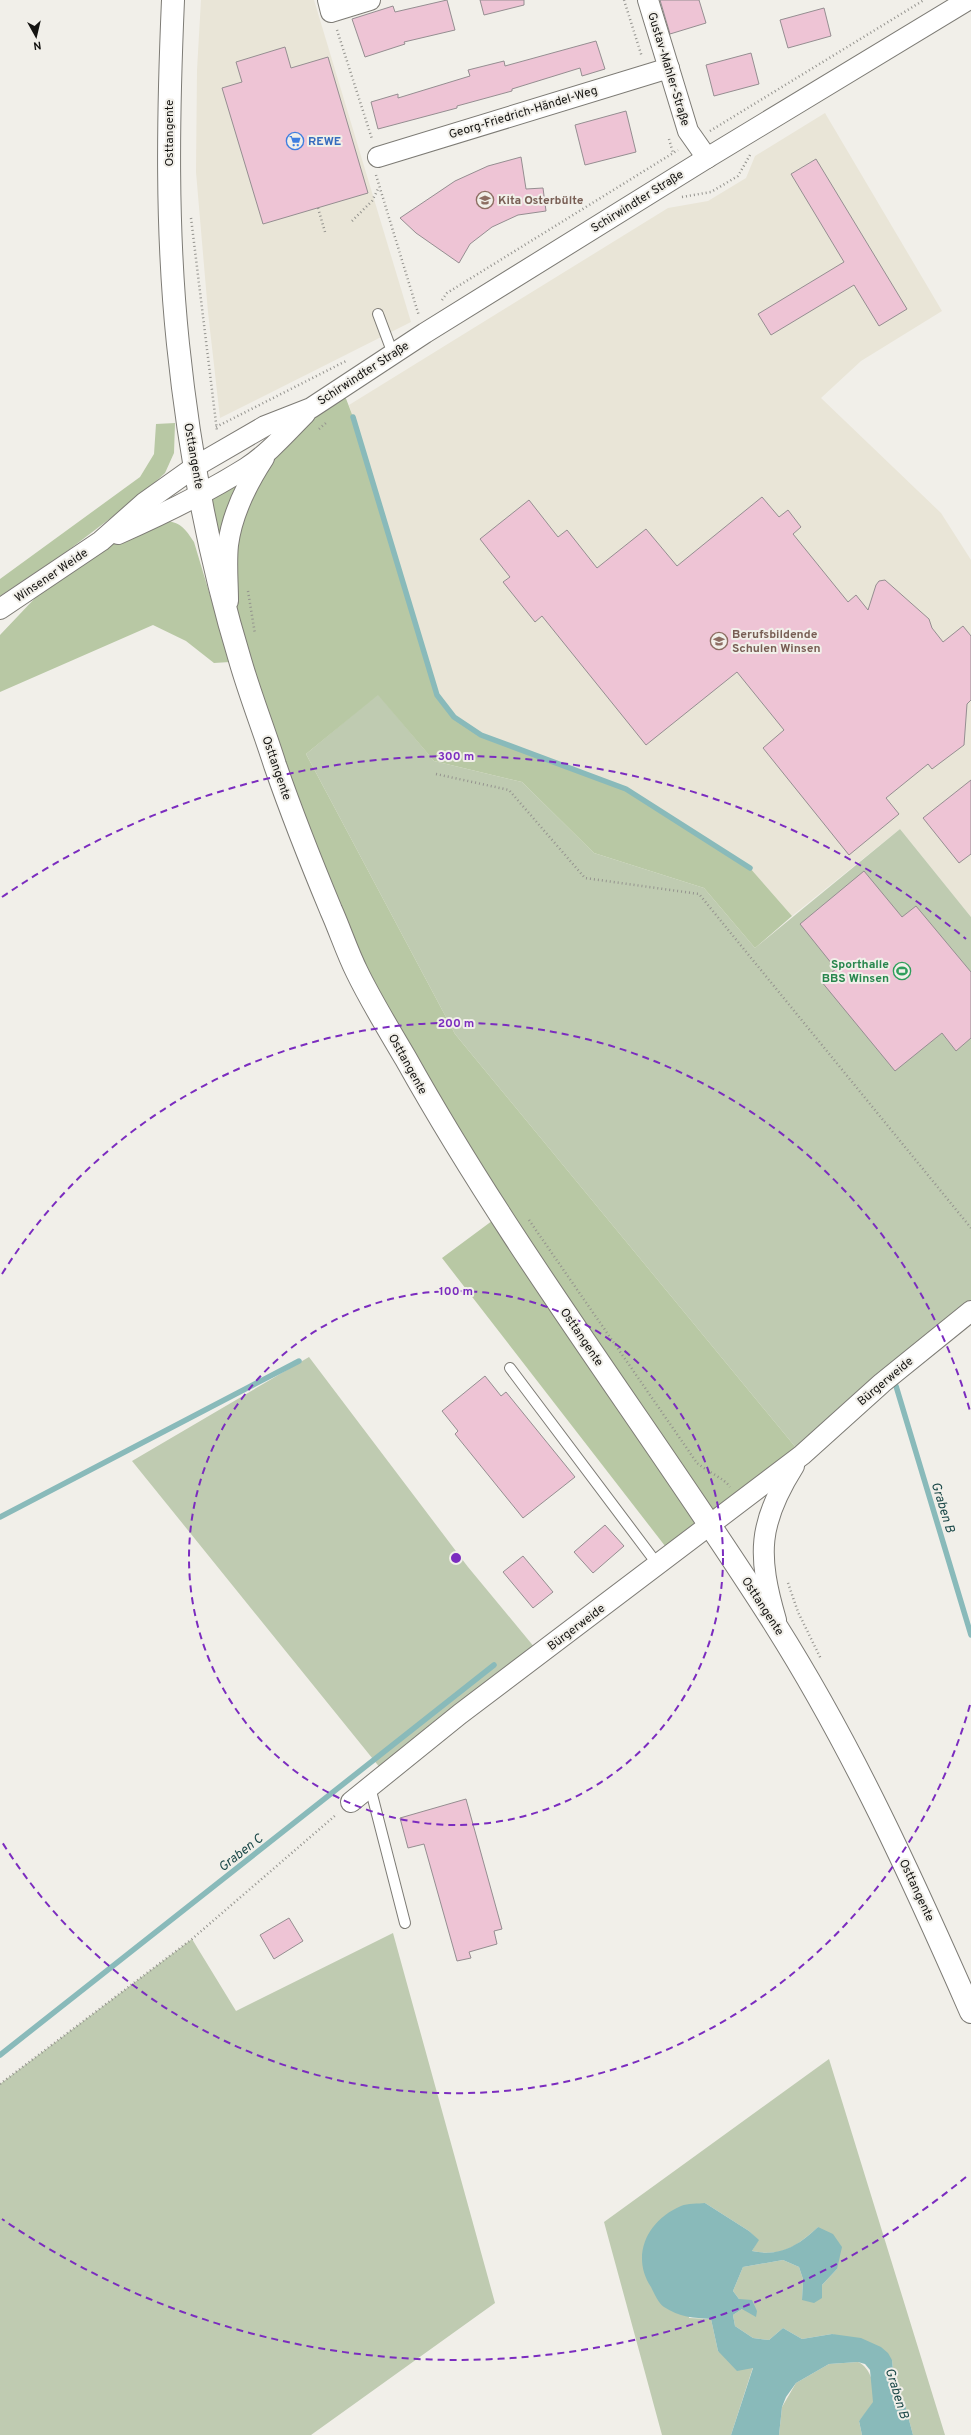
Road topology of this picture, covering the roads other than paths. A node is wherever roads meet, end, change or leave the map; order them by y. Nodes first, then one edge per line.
1 (173, 0) edge
2 (328, 0) edge
3 (370, 0) edge
4 (648, 0) edge
5 (968, 0) edge
6 (669, 68) junction
7 (378, 157) dead end
8 (707, 158) junction
9 (378, 314) dead end
10 (393, 354) junction
11 (311, 408) junction
12 (271, 448) junction
13 (196, 466) junction
14 (200, 492) junction
15 (101, 541) junction
16 (0, 609) edge
17 (228, 614) junction
18 (971, 1311) edge
19 (510, 1368) dead end
20 (802, 1455) junction
21 (711, 1525) junction
22 (658, 1565) junction
23 (780, 1632) junction
24 (370, 1787) junction
25 (351, 1802) road end
26 (404, 1923) dead end
27 (971, 2012) edge

1 - 13 main road, Osttangente
2 - 3 street
4 - 6 street, Gustav-Mahler-Straße
5 - 8 street, Schirwindter Straße
6 - 7 street, Georg-Friedrich-Händel-Weg
6 - 8 street, Gustav-Mahler-Straße
8 - 10 street, Schirwindter Straße
9 - 10 lane
10 - 11 street, Schirwindter Straße
11 - 12 street, Schirwindter Straße
11 - 13 street, Schirwindter Straße
12 - 14 street, Schirwindter Straße
12 - 17 street, Schirwindter Straße
13 - 14 main road, Osttangente
13 - 15 street, Winsener Weide
14 - 15 street, Winsener Weide
14 - 17 main road, Osttangente
15 - 16 street, Winsener Weide
17 - 21 main road, Osttangente
18 - 20 street, Bürgerweide
19 - 22 lane
20 - 21 street, Bürgerweide
20 - 23 street, Bürgerweide
21 - 22 street, Bürgerweide
21 - 23 main road, Osttangente
22 - 24 street, Bürgerweide
23 - 27 main road, Osttangente
24 - 25 street, Bürgerweide
24 - 26 lane

